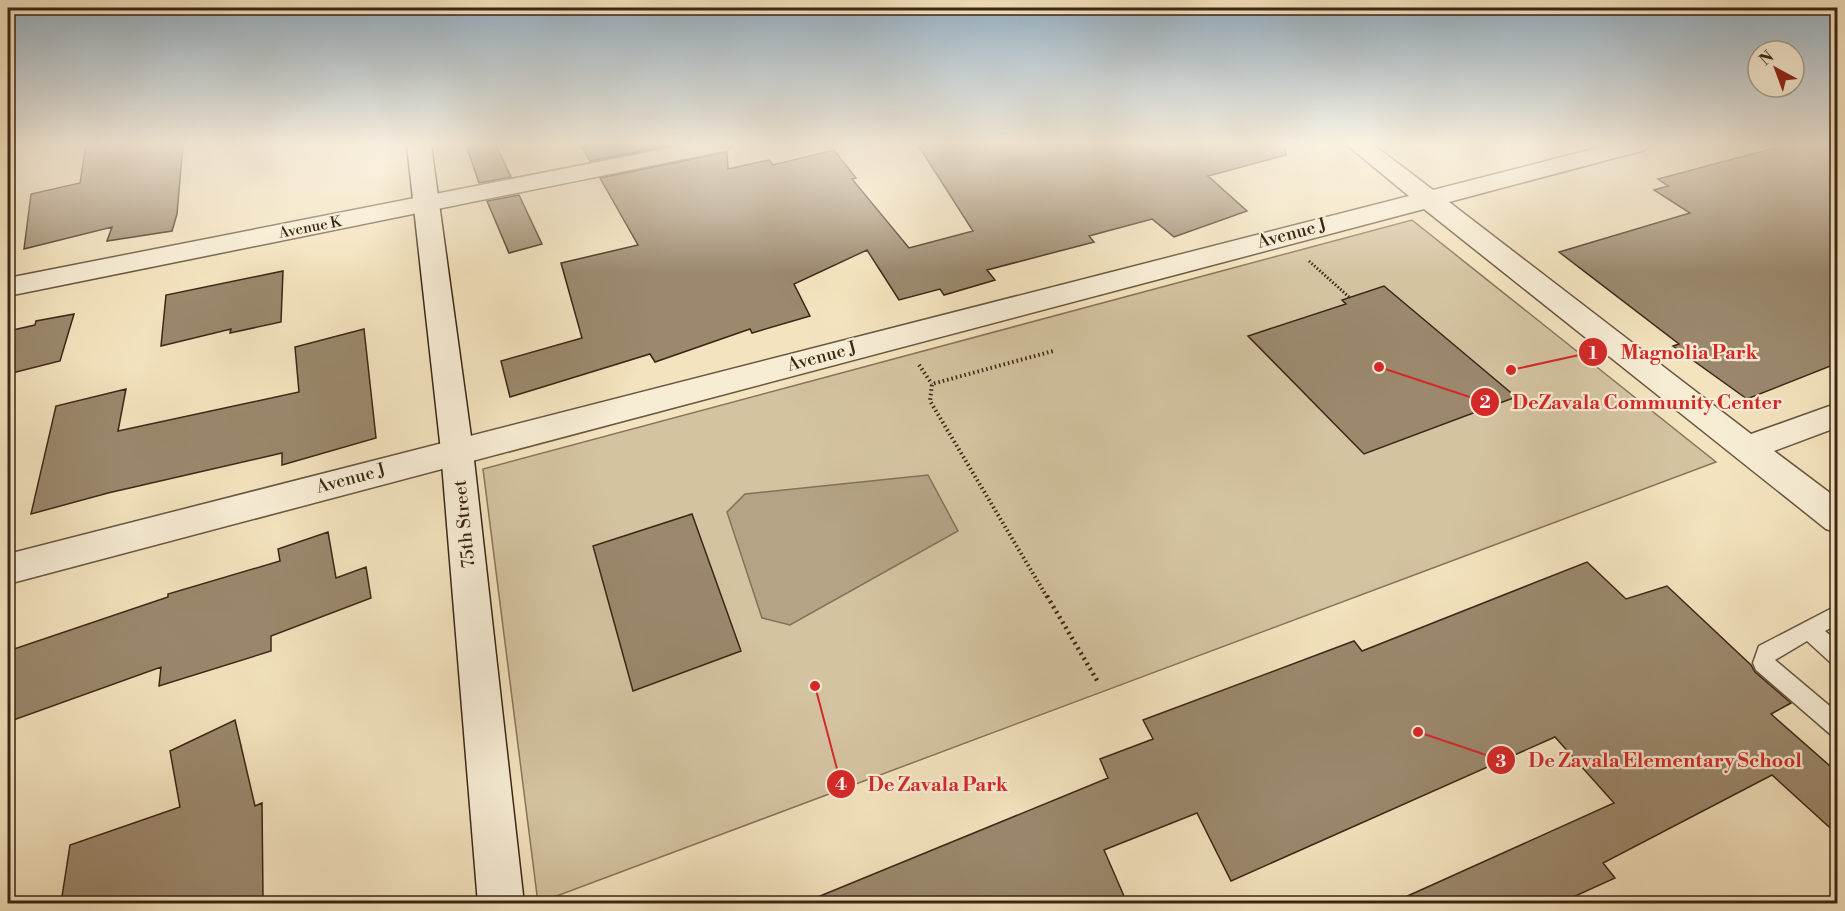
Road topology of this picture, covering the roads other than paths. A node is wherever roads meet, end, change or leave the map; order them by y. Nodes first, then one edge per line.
1 (424, 188) edge
2 (508, 188) edge
3 (1414, 188) edge
4 (1469, 188) edge
5 (1428, 198) junction
6 (426, 204) junction
7 (8, 287) edge
8 (1838, 414) edge
9 (1747, 448) junction
10 (457, 450) junction
11 (1838, 519) edge
12 (8, 569) edge
13 (1838, 614) edge
14 (1809, 630) junction
15 (1838, 655) edge
16 (1838, 727) edge
17 (501, 903) edge

1 - 6 street, 75th Street
2 - 6 street, Avenue K
3 - 5 street
4 - 5 street, Avenue J
5 - 9 street
5 - 10 street, Avenue J
6 - 7 street, Avenue K
6 - 10 street, 75th Street
8 - 9 street
9 - 11 street
10 - 12 street, Avenue J
10 - 17 street, 75th Street
13 - 14 lane
14 - 15 lane
14 - 16 lane

